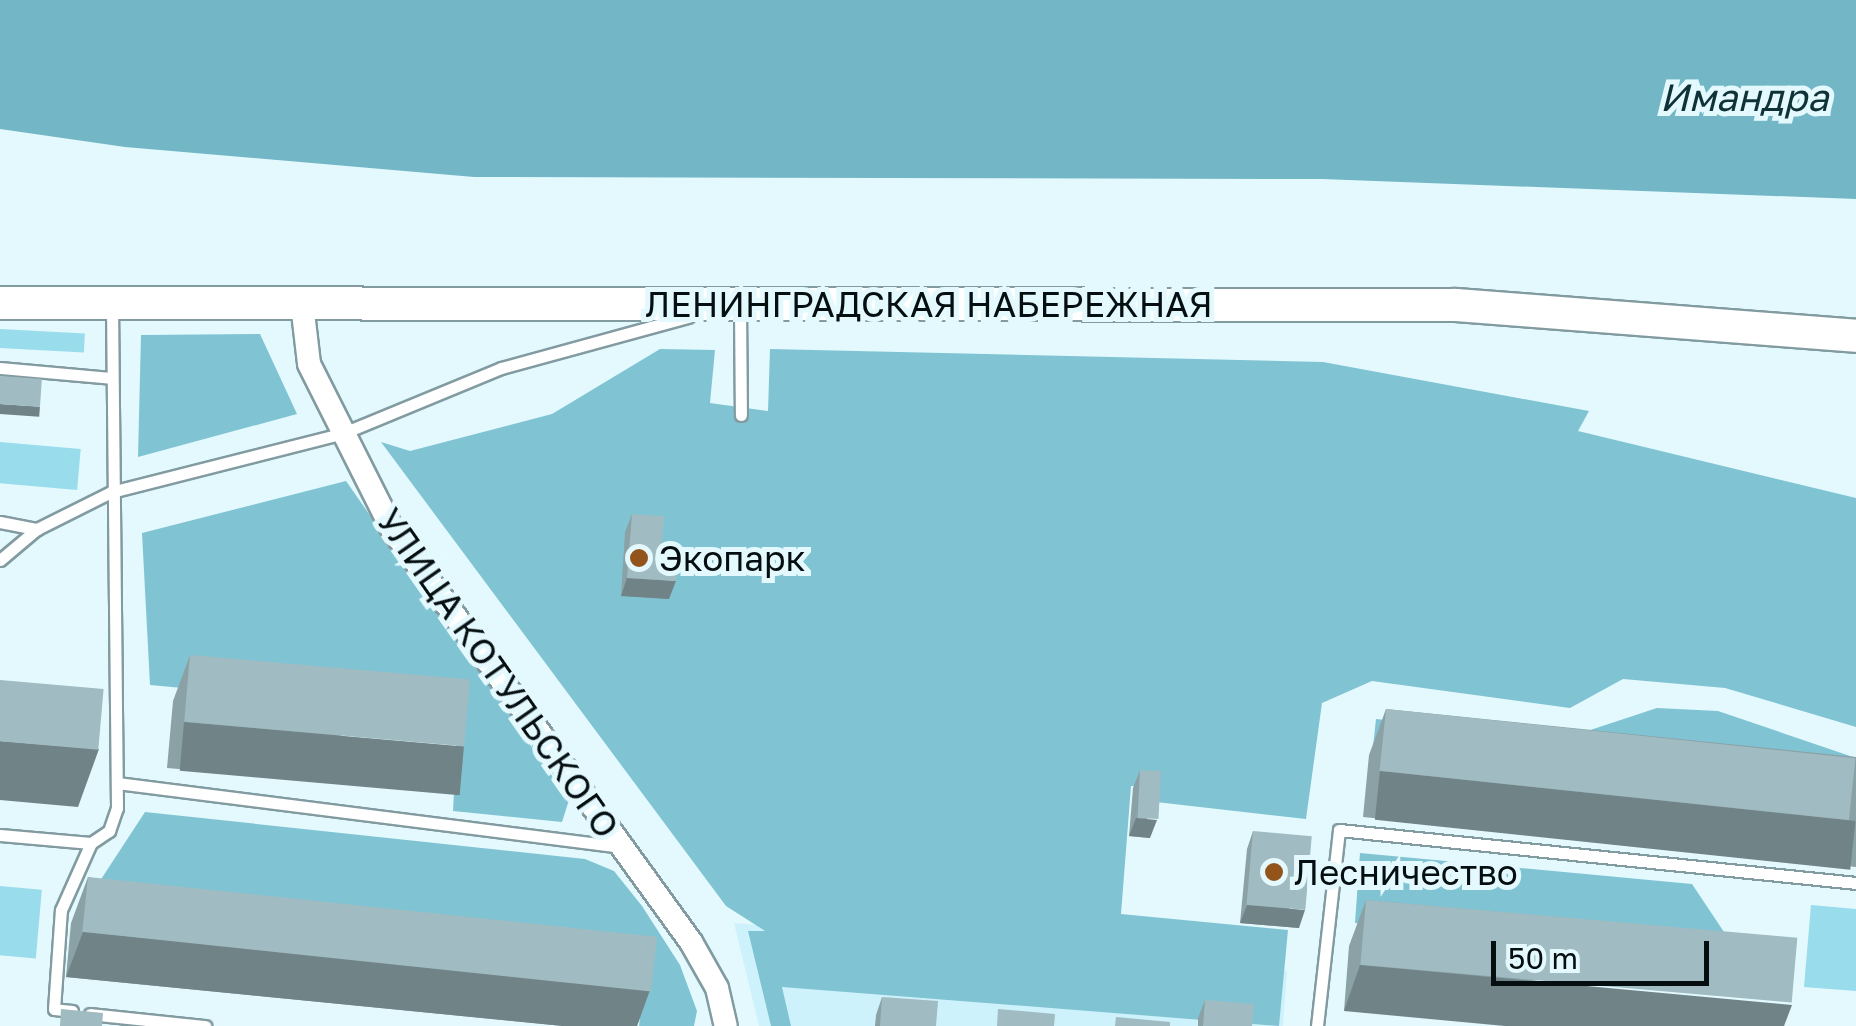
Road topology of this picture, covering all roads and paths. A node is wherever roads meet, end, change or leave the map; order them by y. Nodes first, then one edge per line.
1 (0, 303) edge
2 (740, 303) junction
3 (302, 304) junction
4 (112, 307) junction
5 (1856, 336) edge
6 (0, 368) edge
7 (111, 378) junction
8 (742, 415) dead end
9 (341, 434) junction
10 (111, 492) junction
11 (0, 522) edge
12 (37, 530) junction
13 (0, 560) edge
14 (117, 783) junction
15 (0, 835) edge
16 (91, 843) junction
17 (622, 847) junction
18 (1856, 883) edge
19 (116, 1021) edge
20 (205, 1026) edge
21 (726, 1026) edge
22 (1318, 1026) edge

1 - 4 main road, ЛЕНИНГРАДСКАЯ НАБЕРЕЖНАЯ
2 - 3 main road, ЛЕНИНГРАДСКАЯ НАБЕРЕЖНАЯ
2 - 5 main road, ЛЕНИНГРАДСКАЯ НАБЕРЕЖНАЯ
2 - 8 lane
2 - 9 lane
3 - 4 main road, ЛЕНИНГРАДСКАЯ НАБЕРЕЖНАЯ
3 - 9 street, УЛИЦА КОТУЛЬСКОГО
4 - 7 lane
6 - 7 lane
7 - 10 lane
9 - 10 lane
9 - 17 street, УЛИЦА КОТУЛЬСКОГО
10 - 12 lane
10 - 14 lane
11 - 12 lane
12 - 13 lane
14 - 16 lane
14 - 17 lane
15 - 16 lane
16 - 19 lane
17 - 21 street, УЛИЦА КОТУЛЬСКОГО
18 - 22 lane
19 - 20 lane

